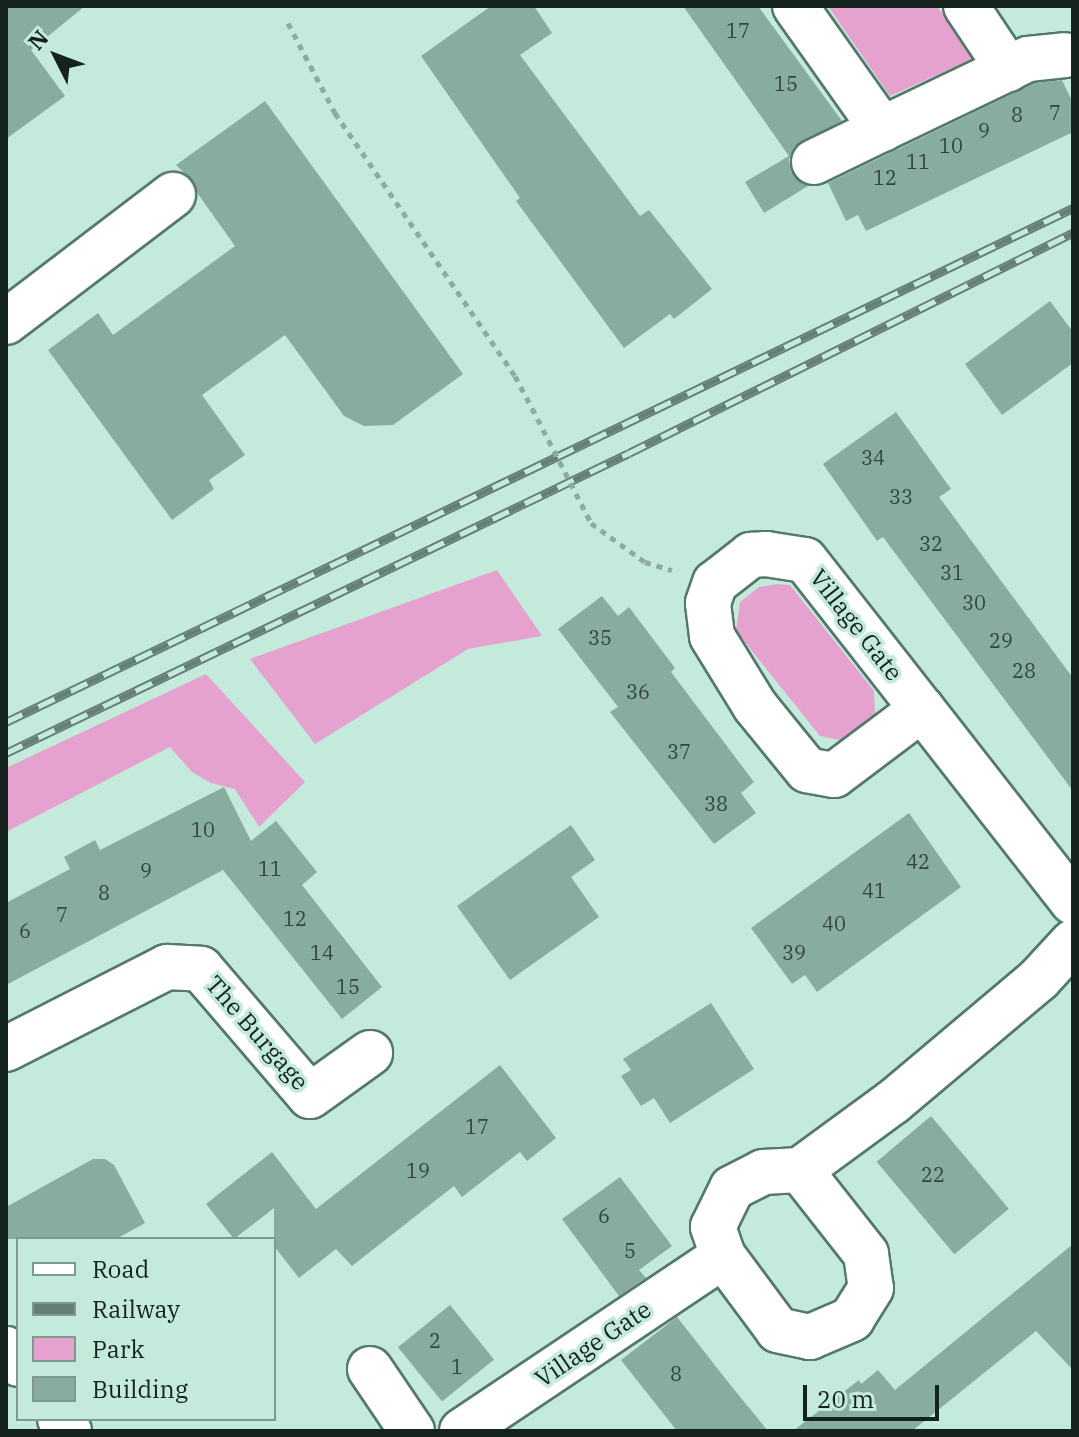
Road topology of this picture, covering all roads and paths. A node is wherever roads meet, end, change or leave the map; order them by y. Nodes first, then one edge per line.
1 (795, 6) edge
2 (966, 6) edge
3 (288, 23) dead end
4 (1065, 55) dead end
5 (1008, 69) junction
6 (882, 129) junction
7 (814, 162) dead end
8 (173, 195) dead end
9 (6, 322) edge
10 (715, 583) junction
11 (922, 709) junction
12 (1073, 902) edge
13 (1073, 942) edge
14 (6, 1049) edge
15 (370, 1053) dead end
16 (800, 1170) junction
17 (723, 1256) junction
18 (370, 1369) dead end
19 (412, 1431) edge
20 (462, 1431) edge

1 - 6 street
2 - 5 street
3 - 10 path, bridge
4 - 5 street
5 - 6 street
6 - 7 street
8 - 9 street
10 - 11 street, Village Gate
10 - 11 street
11 - 12 street, Village Gate
13 - 16 street
14 - 15 street, The Burgage
16 - 17 street
16 - 17 street
17 - 20 street, Village Gate
18 - 19 street

